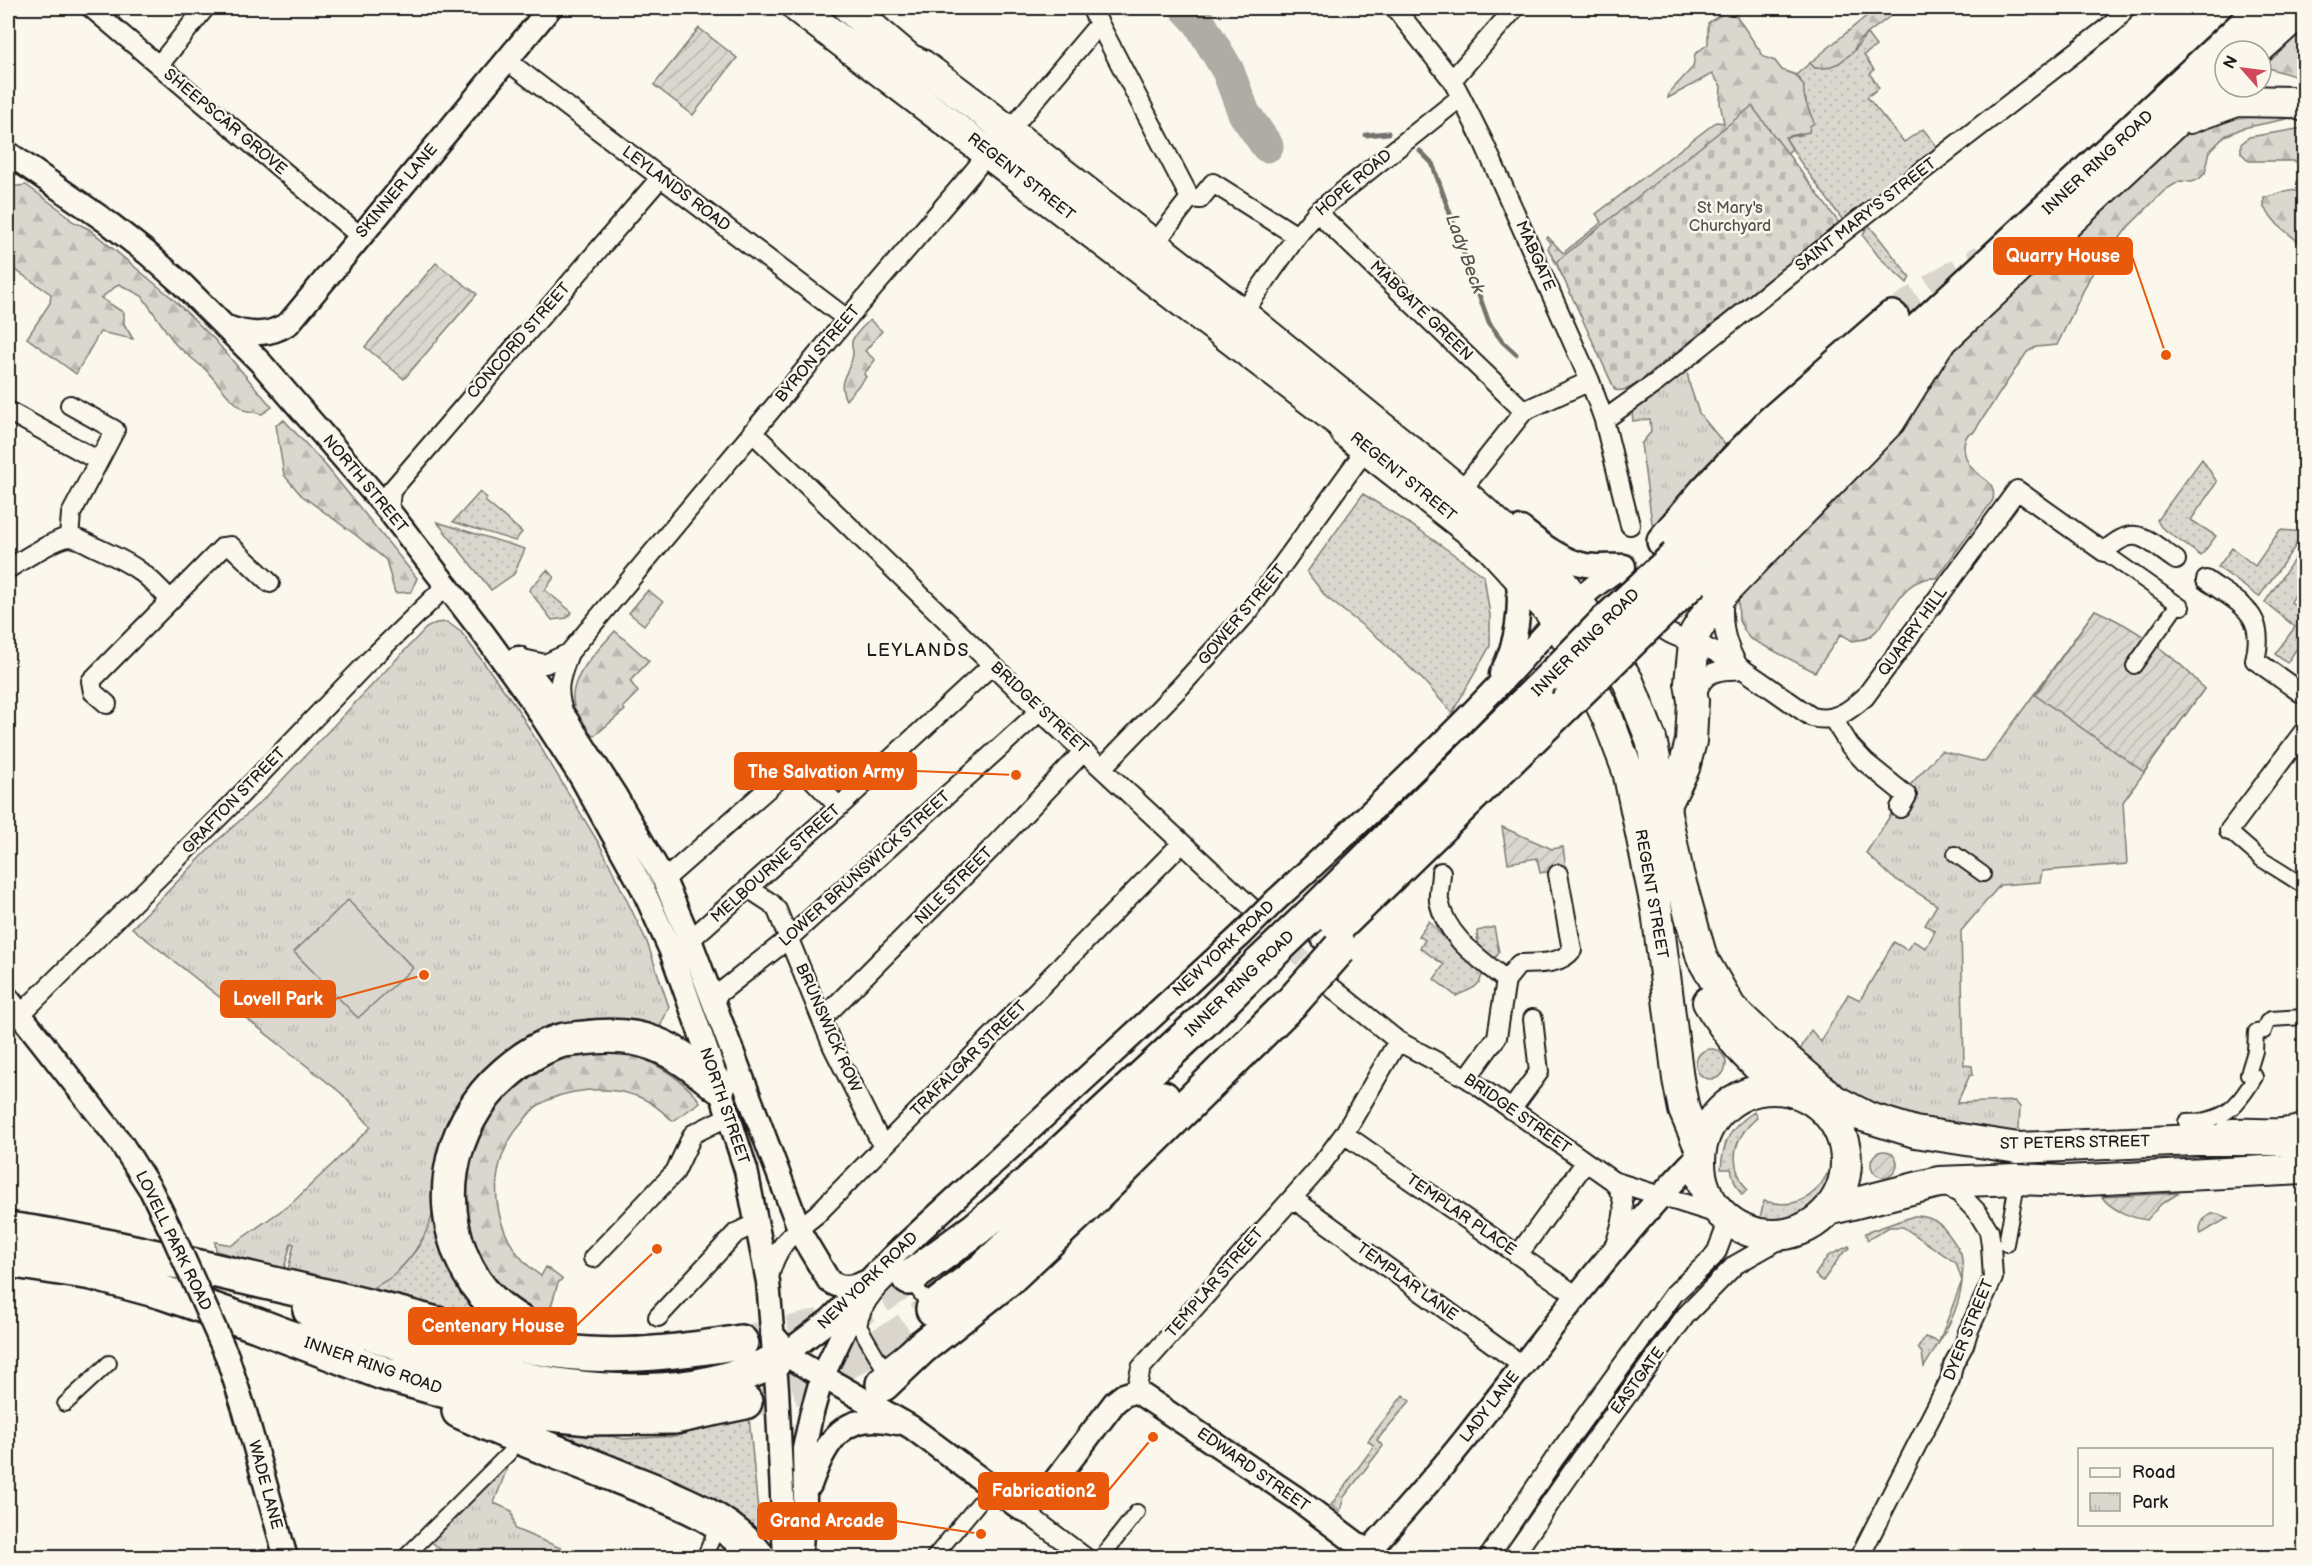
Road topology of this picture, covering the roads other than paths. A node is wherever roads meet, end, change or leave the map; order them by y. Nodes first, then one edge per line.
1 (90, 8) edge
2 (205, 8) edge
3 (550, 8) edge
4 (849, 8) edge
5 (1091, 8) edge
6 (1395, 8) edge
7 (1515, 8) edge
8 (2124, 8) edge
9 (2264, 8) edge
10 (2304, 8) edge
11 (811, 13) edge
12 (1099, 24) junction
13 (2269, 39) edge
14 (909, 59) junction
15 (506, 60) junction
16 (159, 65) junction
17 (1452, 80) junction
18 (2213, 90) edge
19 (1461, 97) junction
20 (2304, 106) edge
21 (2175, 123) junction
22 (1009, 131) junction
23 (984, 149) junction
24 (9, 157) edge
25 (661, 177) junction
26 (1190, 198) junction
27 (1317, 212) junction
28 (360, 236) junction
29 (1297, 236) junction
30 (1145, 256) junction
31 (1242, 314) junction
32 (1892, 318) tunnel mouth
33 (847, 319) junction
34 (224, 326) junction
35 (1938, 344) junction
36 (1590, 381) junction
37 (70, 405) dead end
38 (8, 411) edge
39 (1524, 411) junction
40 (1604, 420) junction
41 (752, 432) junction
42 (1366, 449) junction
43 (97, 460) junction
44 (1468, 498) junction
45 (389, 511) junction
46 (1630, 525) dead end
47 (69, 537) junction
48 (2104, 552) junction
49 (1677, 557) junction
50 (2176, 560) dead end
51 (1623, 566) junction
52 (8, 569) edge
53 (1517, 575) junction
54 (2206, 580) dead end
55 (270, 583) dead end
56 (446, 586) junction
57 (1724, 592) junction
58 (170, 600) junction
59 (1567, 611) junction
60 (1694, 642) junction
61 (569, 653) junction
62 (509, 657) junction
63 (992, 664) junction
64 (2134, 666) dead end
65 (1740, 669) junction
66 (1491, 694) junction
67 (2304, 695) edge
68 (1693, 701) junction
69 (108, 704) dead end
70 (1038, 708) junction
71 (566, 719) junction
72 (1833, 719) junction
73 (2304, 731) edge
74 (1084, 751) junction
75 (1102, 768) junction
76 (839, 807) junction
77 (1665, 807) junction
78 (1900, 808) dead end
79 (2229, 831) joint
80 (1182, 843) junction
81 (1955, 854) dead end
82 (1441, 872) dead end
83 (1678, 873) junction
84 (1558, 874) dead end
85 (1983, 874) dead end
86 (664, 880) junction
87 (2304, 886) edge
88 (642, 887) junction
89 (748, 888) junction
90 (1251, 907) tunnel mouth
91 (1326, 934) junction
92 (788, 939) junction
93 (690, 940) junction
94 (1506, 980) junction
95 (1278, 982) junction
96 (1325, 982) tunnel mouth
97 (713, 998) junction
98 (14, 1006) edge
99 (2304, 1017) edge
100 (822, 1019) junction
101 (1533, 1019) dead end
102 (1398, 1041) junction
103 (1467, 1078) junction
104 (719, 1086) junction
105 (1806, 1097) junction
106 (1511, 1110) junction
107 (729, 1116) junction
108 (1867, 1117) junction
109 (2304, 1121) edge
110 (1344, 1134) junction
111 (2304, 1140) edge
112 (882, 1145) junction
113 (1701, 1152) junction
114 (1585, 1163) junction
115 (2304, 1169) edge
116 (1613, 1181) junction
117 (1939, 1182) junction
118 (2016, 1189) dead end
119 (1662, 1196) junction
120 (1292, 1198) junction
121 (1828, 1210) junction
122 (1726, 1218) junction
123 (758, 1223) junction
124 (8, 1229) edge
125 (800, 1232) junction
126 (1791, 1233) junction
127 (2006, 1244) dead end
128 (1612, 1254) junction
129 (1518, 1255) junction
130 (593, 1258) dead end
131 (8, 1260) edge
132 (238, 1276) junction
133 (909, 1278) junction
134 (867, 1281) junction
135 (768, 1282) junction
136 (1577, 1296) junction
137 (933, 1309) junction
138 (658, 1317) dead end
139 (741, 1342) tunnel mouth
140 (778, 1350) junction
141 (589, 1354) junction
142 (109, 1363) dead end
143 (1522, 1365) junction
144 (383, 1373) junction
145 (822, 1377) junction
146 (869, 1389) junction
147 (1136, 1392) junction
148 (745, 1402) tunnel mouth
149 (64, 1404) dead end
150 (245, 1412) joint
151 (911, 1427) junction
152 (508, 1453) dead end
153 (992, 1487) junction
154 (805, 1501) junction
155 (1021, 1509) junction
156 (1137, 1512) dead end
157 (713, 1537) dead end
158 (1366, 1555) edge
159 (1866, 1555) edge
160 (286, 1557) edge
161 (404, 1557) edge
162 (704, 1557) edge
163 (783, 1557) edge
164 (933, 1557) edge
165 (1086, 1557) edge
166 (1101, 1557) edge
167 (1488, 1557) edge
168 (1512, 1557) edge

1 - 16 street, SHEEPSCAR GROVE
2 - 16 street
3 - 15 street, SKINNER LANE
4 - 14 highway, REGENT STREET
5 - 12 street
6 - 17 street, MABGATE
7 - 17 street
8 - 40 street, SAINT MARY'S STREET
9 - 49 highway, INNER RING ROAD
10 - 13 highway
11 - 23 highway, REGENT STREET
12 - 22 street
12 - 26 street
14 - 22 highway, REGENT STREET
14 - 23 street
15 - 25 street, LEYLANDS ROAD
15 - 28 street, SKINNER LANE
16 - 28 street, SHEEPSCAR GROVE
17 - 19 street, MABGATE
18 - 21 highway, INNER RING ROAD
19 - 27 street, HOPE ROAD
19 - 36 street, MABGATE
20 - 21 highway
21 - 35 highway, INNER RING ROAD
22 - 30 highway, REGENT STREET
23 - 30 highway, REGENT STREET
23 - 33 street, BYRON STREET
24 - 34 street, NORTH STREET
25 - 33 street, LEYLANDS ROAD
25 - 45 street, CONCORD STREET
26 - 29 street
26 - 30 street
27 - 29 street, HOPE ROAD
27 - 39 street, MABGATE GREEN
28 - 34 street, SKINNER LANE
29 - 31 street, HOPE ROAD
30 - 31 highway, REGENT STREET
30 - 42 highway, REGENT STREET
31 - 44 highway, REGENT STREET
32 - 49 highway
33 - 41 street, BYRON STREET
34 - 45 street, NORTH STREET
35 - 49 highway, INNER RING ROAD
35 - 57 highway
36 - 39 street
36 - 40 street, MABGATE
37 - 43 street
38 - 43 street
39 - 44 street
40 - 46 street, MABGATE
41 - 61 street, BYRON STREET
41 - 63 street, BRIDGE STREET
42 - 53 highway, REGENT STREET
42 - 75 street, GOWER STREET
43 - 47 street
44 - 51 street
44 - 59 highway, REGENT STREET
45 - 56 street, NORTH STREET
47 - 52 street
47 - 58 street
48 - 50 street
48 - 64 street
48 - 72 street, QUARRY HILL
49 - 51 street
49 - 91 highway, INNER RING ROAD, bridge
49 - 91 highway, INNER RING ROAD, bridge
51 - 59 street, NEW YORK ROAD
51 - 60 street
53 - 59 highway, REGENT STREET
53 - 66 street
54 - 67 street
55 - 58 street
56 - 62 street, NORTH STREET
56 - 98 street, GRAFTON STREET
57 - 60 highway
57 - 65 street
58 - 69 street
59 - 66 street, NEW YORK ROAD
59 - 77 highway, REGENT STREET
59 - 113 highway, REGENT STREET
60 - 65 street
60 - 68 highway
61 - 62 street, BYRON STREET
61 - 71 street, BYRON STREET
62 - 71 street, NORTH STREET
62 - 88 street, NORTH STREET
63 - 70 street, BRIDGE STREET
63 - 76 street, MELBOURNE STREET
65 - 68 street
65 - 72 street
66 - 134 street, NEW YORK ROAD, bridge
68 - 77 highway
70 - 74 street, BRIDGE STREET
70 - 92 street, LOWER BRUNSWICK STREET
71 - 86 street, NORTH STREET
72 - 78 street
73 - 79 street
74 - 75 street, BRIDGE STREET
74 - 100 street, NILE STREET
75 - 80 street, BRIDGE STREET
76 - 86 street
76 - 89 street, MELBOURNE STREET
77 - 83 highway, REGENT STREET
79 - 87 street
80 - 90 street, BRIDGE STREET
80 - 112 street, TRAFALGAR STREET
81 - 85 street
82 - 94 street
83 - 105 highway, REGENT STREET
83 - 108 highway, REGENT STREET
84 - 94 street
86 - 88 street
86 - 93 street, NORTH STREET
88 - 104 street, NORTH STREET
89 - 92 street, BRUNSWICK ROW
89 - 93 street, MELBOURNE STREET
91 - 95 highway, INNER RING ROAD
92 - 97 street, LOWER BRUNSWICK STREET
92 - 100 street, BRUNSWICK ROW
93 - 97 street, NORTH STREET
94 - 103 street
95 - 133 highway, INNER RING ROAD
95 - 137 highway, INNER RING ROAD
95 - 146 highway
96 - 102 street, BRIDGE STREET
97 - 125 street, NORTH STREET
98 - 150 street, LOVELL PARK ROAD, bridge
99 - 109 street
100 - 112 street, BRUNSWICK ROW
101 - 106 street
102 - 103 street, BRIDGE STREET
102 - 110 street, TEMPLAR STREET
103 - 106 street, BRIDGE STREET
104 - 107 street, NORTH STREET
104 - 141 highway
105 - 108 highway, ST PETERS STREET
105 - 113 highway
105 - 121 highway, EASTGATE
106 - 114 street, BRIDGE STREET
107 - 123 street, NORTH STREET
107 - 130 street
108 - 111 highway, ST PETERS STREET
110 - 120 street, TEMPLAR STREET
110 - 129 street, TEMPLAR PLACE
112 - 125 street, TRAFALGAR STREET
113 - 119 street, LADY LANE
113 - 122 highway
114 - 116 street, BRIDGE STREET
114 - 129 street
115 - 117 highway
116 - 119 street, BRIDGE STREET
116 - 128 street, LADY LANE
117 - 121 highway
117 - 159 street, DYER STREET
118 - 127 street
119 - 122 street, BRIDGE STREET
119 - 128 street, LADY LANE
120 - 143 street, TEMPLAR LANE
120 - 147 street, TEMPLAR STREET
121 - 126 highway, EASTGATE
122 - 126 highway, EASTGATE
122 - 167 street, EASTGATE
123 - 135 street, NORTH STREET
123 - 138 street
124 - 132 highway
125 - 134 street, NORTH STREET
125 - 135 street, TRAFALGAR STREET
126 - 168 street, EASTGATE
128 - 136 street, LADY LANE
129 - 136 street, TEMPLAR PLACE
131 - 144 highway, INNER RING ROAD
132 - 140 highway
132 - 141 highway
133 - 137 street
133 - 137 street
134 - 140 street, NEW YORK ROAD
134 - 145 street
135 - 140 street, NORTH STREET
136 - 143 street, LADY LANE
139 - 141 highway
140 - 145 street
140 - 163 street, NORTH STREET
142 - 149 street
143 - 158 street, LADY LANE
144 - 148 highway, INNER RING ROAD
144 - 163 highway
145 - 146 street
145 - 154 street
146 - 151 street
146 - 151 street
147 - 155 street
147 - 158 street, EDWARD STREET
150 - 160 street, WADE LANE
151 - 153 street
151 - 154 street
152 - 161 street
153 - 155 street
153 - 164 street
154 - 163 street
155 - 165 street
156 - 166 street
157 - 162 street

